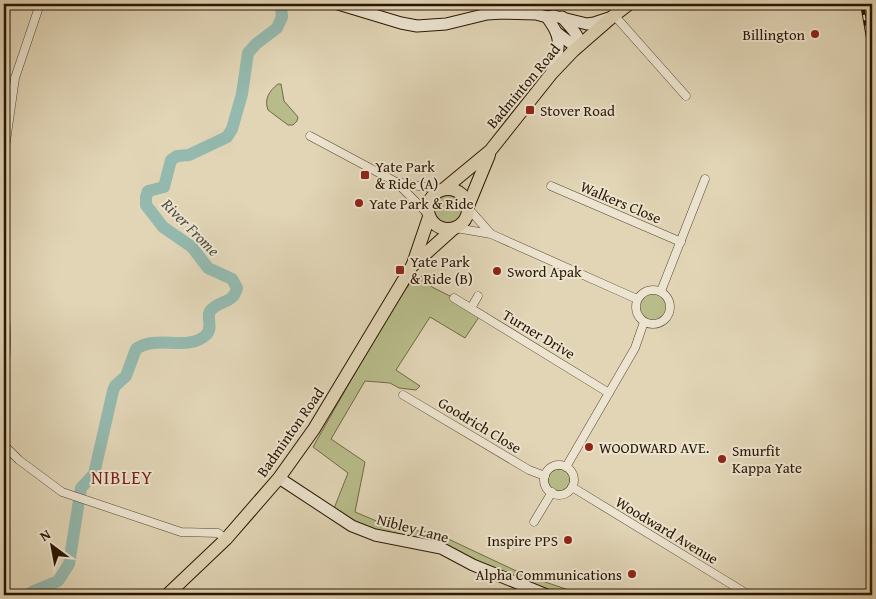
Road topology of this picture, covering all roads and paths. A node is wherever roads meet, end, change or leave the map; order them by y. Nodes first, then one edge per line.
1 (40, 4) edge
2 (338, 4) edge
3 (630, 4) edge
4 (613, 16) junction
5 (562, 17) junction
6 (547, 18) junction
7 (556, 32) junction
8 (580, 45) junction
9 (552, 73) junction
10 (686, 96) dead end
11 (310, 136) dead end
12 (490, 151) junction
13 (4, 155) edge
14 (706, 179) dead end
15 (396, 182) junction
16 (551, 186) dead end
17 (443, 189) junction
18 (468, 207) junction
19 (428, 215) junction
20 (454, 229) junction
21 (491, 234) junction
22 (681, 242) junction
23 (412, 266) junction
24 (660, 291) junction
25 (478, 296) dead end
26 (454, 298) dead end
27 (637, 299) junction
28 (4, 306) edge
29 (471, 308) junction
30 (644, 322) junction
31 (4, 374) edge
32 (609, 392) junction
33 (403, 395) dead end
34 (4, 445) edge
35 (566, 467) junction
36 (545, 476) junction
37 (279, 478) junction
38 (572, 487) junction
39 (552, 492) junction
40 (534, 522) dead end
41 (226, 540) junction
42 (167, 595) edge
43 (547, 595) edge
44 (748, 595) edge

1 - 13 street
2 - 6 main road
3 - 4 main road, Badminton Road
4 - 5 main road
4 - 8 main road, Badminton Road
4 - 10 street
5 - 6 main road
5 - 8 main road
6 - 7 main road
7 - 8 main road
7 - 9 main road
8 - 9 main road, Badminton Road
9 - 12 main road, Badminton Road
11 - 15 street
12 - 17 main road, Badminton Road
12 - 18 main road, Badminton Road
14 - 22 street
15 - 17 street
15 - 19 street
16 - 22 street, Walkers Close
17 - 18 main road
17 - 19 main road
18 - 20 main road
18 - 21 street
19 - 20 main road
19 - 23 main road, Badminton Road
20 - 21 street
20 - 23 main road, Badminton Road
21 - 27 street
22 - 24 street
23 - 37 main road, Badminton Road
24 - 27 street
24 - 30 street
25 - 29 street
26 - 29 street, Turner Drive
27 - 30 street
28 - 31 street
29 - 32 street, Turner Drive
30 - 32 street
32 - 35 street
33 - 36 street, Goodrich Close
34 - 41 street
35 - 36 street
35 - 38 street
36 - 39 street
37 - 41 main road, Badminton Road
37 - 43 main road, Nibley Lane
38 - 39 street
38 - 44 street, Woodward Avenue
39 - 40 street
41 - 42 main road, Badminton Road

